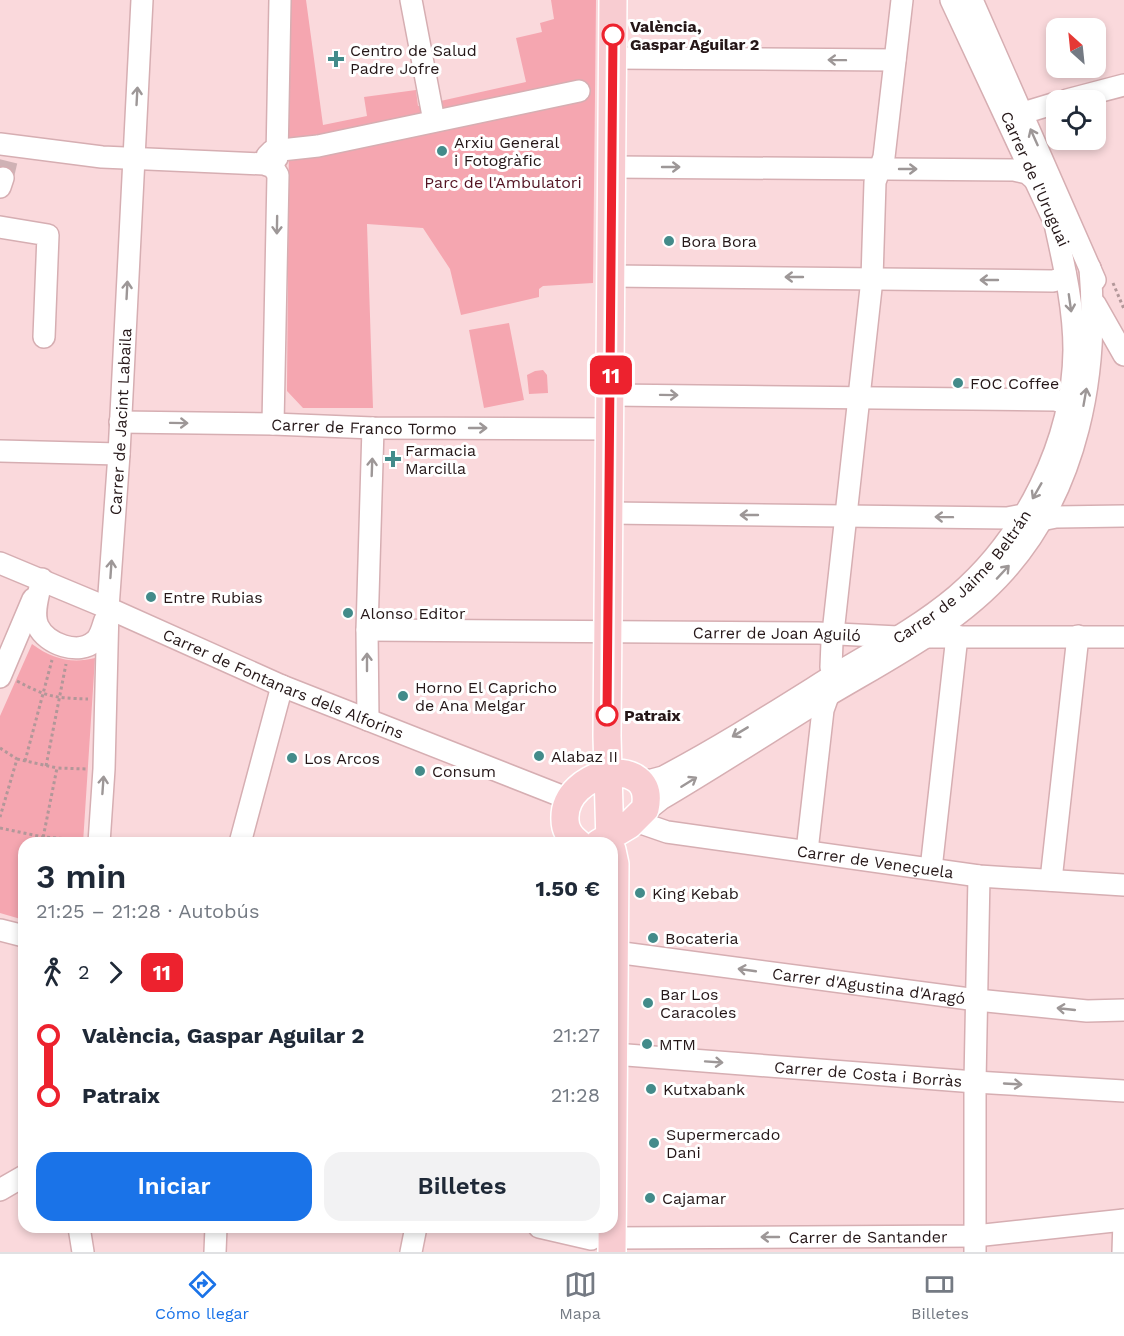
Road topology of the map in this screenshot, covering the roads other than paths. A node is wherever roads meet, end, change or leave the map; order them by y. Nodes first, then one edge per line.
1 (142, 0) edge
2 (280, 0) edge
3 (411, 0) edge
4 (613, 0) edge
5 (902, 0) edge
6 (951, 0) edge
7 (972, 0) edge
8 (613, 58) junction
9 (895, 60) junction
10 (1124, 86) edge
11 (1106, 90) edge
12 (579, 91) dead end
13 (1046, 107) edge
14 (1023, 113) junction
15 (434, 122) junction
16 (133, 159) junction
17 (273, 160) junction
18 (4, 163) edge
19 (612, 167) junction
20 (879, 169) junction
21 (1034, 179) junction
22 (1055, 224) junction
23 (0, 227) edge
24 (1090, 268) junction
25 (1065, 273) junction
26 (611, 276) junction
27 (872, 279) junction
28 (1093, 302) junction
29 (44, 337) dead end
30 (1124, 350) edge
31 (1124, 357) edge
32 (1090, 364) junction
33 (610, 395) junction
34 (858, 398) junction
35 (1067, 406) junction
36 (120, 422) junction
37 (273, 424) junction
38 (373, 428) junction
39 (610, 429) junction
40 (0, 451) edge
41 (119, 454) junction
42 (610, 513) junction
43 (846, 516) junction
44 (1124, 516) edge
45 (1032, 518) junction
46 (0, 563) edge
47 (42, 579) junction
48 (108, 608) junction
49 (367, 630) junction
50 (608, 631) junction
51 (833, 633) junction
52 (957, 636) junction
53 (1078, 636) junction
54 (898, 637) junction
55 (927, 637) junction
56 (1124, 637) edge
57 (838, 673) junction
58 (11, 678) edge
59 (282, 687) junction
60 (828, 696) junction
61 (368, 720) junction
62 (609, 774) junction
63 (636, 778) junction
64 (569, 799) junction
65 (92, 837) edge
66 (242, 837) edge
67 (594, 837) edge
68 (603, 837) edge
69 (604, 837) edge
70 (604, 837) edge
71 (605, 837) edge
72 (807, 851) junction
73 (931, 869) junction
74 (979, 876) junction
75 (1051, 880) junction
76 (1124, 885) edge
77 (0, 930) edge
78 (18, 934) edge
79 (618, 952) edge
80 (977, 1000) junction
81 (1124, 1010) edge
82 (618, 1054) edge
83 (975, 1082) junction
84 (1124, 1091) edge
85 (18, 1180) edge
86 (0, 1191) edge
87 (1124, 1220) edge
88 (80, 1233) edge
89 (216, 1233) edge
90 (415, 1233) edge
91 (564, 1233) edge
92 (605, 1243) edge
93 (975, 1244) edge
94 (83, 1252) edge
95 (215, 1252) edge
96 (411, 1252) edge
97 (1123, 1252) edge

16 -> 1 street, Carrer de Jacint Labaila
2 - 17 street
3 - 15 street
4 - 8 main road
5 - 9 street
6 - 21 street, Carrer de l'Uruguai
7 - 14 street, Carrer de l'Uruguai
9 -> 8 street
8 - 19 main road
9 - 20 street
10 - 11 street
12 - 15 street
13 - 14 street
24 -> 14 street, Carrer de l'Uruguai
15 - 17 street
16 - 17 street
16 - 18 street
36 -> 16 street, Carrer de Jacint Labaila
17 -> 37 street
19 -> 20 street
19 - 26 main road
20 -> 21 street
20 - 27 street
21 - 22 street, Carrer de l'Uruguai
22 - 25 street, Carrer de Jaime Beltrán
22 - 28 street, Carrer de l'Uruguai
23 - 29 street
24 - 28 street, Carrer de Jaime Beltrán
24 - 30 street, Carrer de l'Uruguai
25 -> 27 street
25 -> 35 street, Carrer de Jaime Beltrán
27 -> 26 street
26 - 33 main road
27 - 34 street
28 - 31 street, Carrer de l'Uruguai
28 - 32 street, Carrer de Jaime Beltrán
31 - 32 street
45 -> 32 street, Carrer de Jaime Beltrán
33 -> 34 street
33 - 39 main road
34 - 35 street
34 - 43 street
35 -> 45 street, Carrer de Jaime Beltrán
36 -> 37 street, Carrer de Franco Tormo
36 - 41 street, Carrer de Jacint Labaila
37 - 38 street, Carrer de Franco Tormo
38 -> 39 street, Carrer de Franco Tormo
49 -> 38 street
39 - 42 main road
40 - 41 street
48 -> 41 street, Carrer de Jacint Labaila
43 -> 42 street
42 - 50 main road
45 -> 43 street
43 - 51 street
44 - 45 street
45 - 54 street, Carrer de Jaime Beltrán
55 -> 45 street, Carrer de Jaime Beltrán
46 - 47 street, Carrer de Fontanars dels Alforins
47 - 48 street, Carrer de Fontanars dels Alforins
47 - 48 street
47 - 58 street
48 - 59 street, Carrer de Fontanars dels Alforins
65 -> 48 street, Carrer de Jacint Labaila
49 - 50 street, Carrer de Joan Aguiló
61 -> 49 street
50 - 51 street, Carrer de Joan Aguiló
50 - 62 main road
51 - 54 street, Carrer de Joan Aguiló
51 - 57 street
52 - 53 street, Carrer de Joan Aguiló
52 - 55 street, Carrer de Joan Aguiló
52 - 73 street
53 - 56 street, Carrer de Joan Aguiló
53 - 75 street
54 - 55 street, Carrer de Joan Aguiló
54 - 57 street, Carrer de Jaime Beltrán
55 - 60 street, Carrer de Jaime Beltrán
57 -> 63 street, Carrer de Jaime Beltrán
59 - 61 street, Carrer de Fontanars dels Alforins
59 - 66 street
69 -> 60 street, Carrer de Jaime Beltrán
60 - 72 street
61 - 64 street, Carrer de Fontanars dels Alforins
62 - 63 main road
62 - 64 main road
62 - 68 main road
63 - 70 main road
64 - 67 main road
71 - 72 street, Carrer de Veneçuela
72 - 73 street, Carrer de Veneçuela
73 - 74 street, Carrer de Veneçuela
74 - 75 street, Carrer de Veneçuela
74 - 80 street
75 - 76 street, Carrer de Veneçuela
77 - 78 street
80 -> 79 street, Carrer d'Agustina d'Aragó
81 -> 80 street, Carrer d'Agustina d'Aragó
80 - 83 street
82 -> 83 street, Carrer de Costa i Borràs
83 -> 84 street, Carrer de Costa i Borràs
83 - 93 street
85 - 86 street
87 - 93 street, Carrer de Santander
87 - 97 street
88 - 94 street
89 - 95 street
90 - 96 street
91 - 92 street, Carrer de Santander
93 -> 92 street, Carrer de Santander

